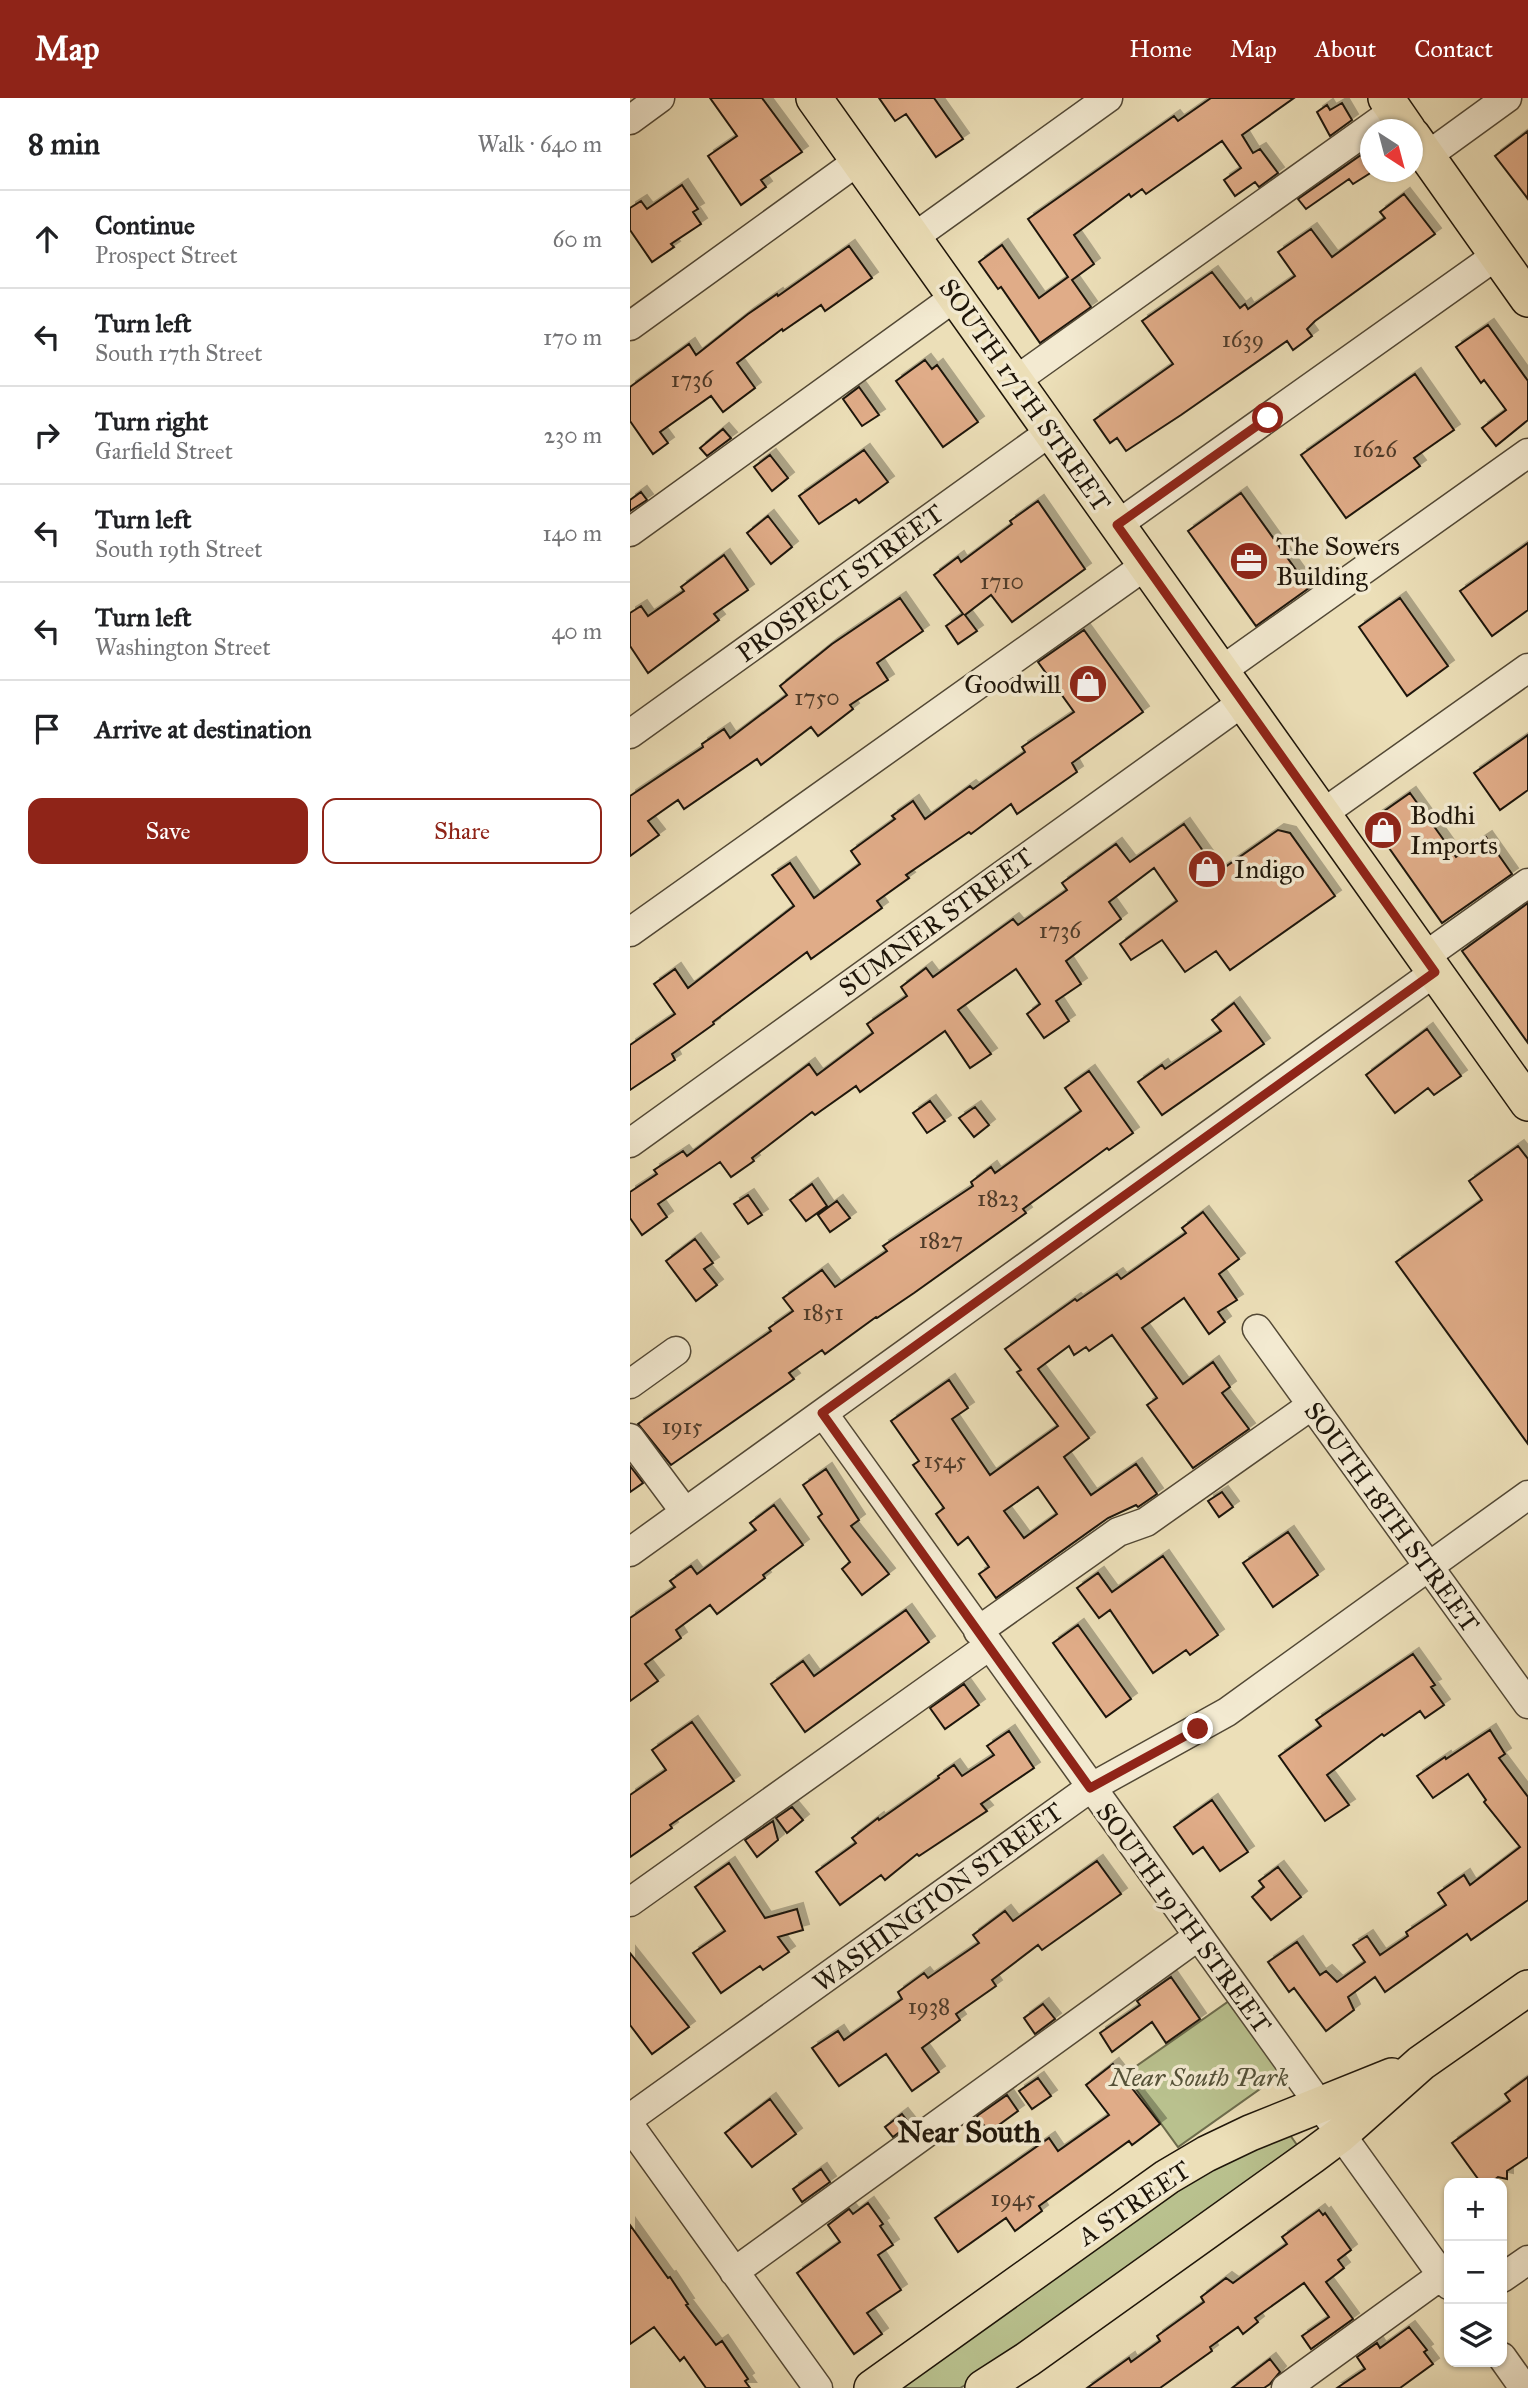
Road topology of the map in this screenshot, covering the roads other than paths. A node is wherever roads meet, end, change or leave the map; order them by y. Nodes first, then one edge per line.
1 (660, 98) edge
2 (814, 98) edge
3 (1108, 98) edge
4 (1507, 98) edge
5 (630, 120) edge
6 (1423, 121) edge
7 (1423, 150) edge
8 (1360, 156) edge
9 (858, 161) junction
10 (914, 238) junction
11 (1497, 255) junction
12 (955, 297) junction
13 (1528, 299) edge
14 (630, 326) edge
15 (1015, 381) junction
16 (1051, 432) junction
17 (1528, 453) edge
18 (1117, 525) junction
19 (630, 532) edge
20 (1146, 565) junction
21 (1528, 668) edge
22 (1221, 671) junction
23 (1242, 702) junction
24 (630, 734) edge
25 (1322, 814) junction
26 (1528, 883) edge
27 (630, 932) edge
28 (1429, 965) junction
29 (1525, 1093) edge
30 (630, 1143) edge
31 (1257, 1329) dead end
32 (676, 1351) dead end
33 (630, 1384) edge
34 (1312, 1405) junction
35 (822, 1413) junction
36 (630, 1438) edge
37 (1528, 1495) edge
38 (685, 1512) junction
39 (630, 1552) edge
40 (1428, 1567) junction
41 (983, 1639) junction
42 (1528, 1704) edge
43 (1090, 1788) junction
44 (630, 1902) edge
45 (1197, 1937) junction
46 (1528, 1988) edge
47 (1421, 2063) junction
48 (1319, 2106) junction
49 (630, 2118) edge
50 (630, 2126) edge
51 (1340, 2135) junction
52 (1528, 2260) edge
53 (734, 2272) junction
54 (1507, 2275) edge
55 (1444, 2277) edge
56 (1444, 2281) edge
57 (1507, 2364) edge
58 (818, 2388) edge
59 (872, 2388) edge
60 (983, 2388) edge
61 (1286, 2388) edge
62 (1524, 2388) edge

1 - 5 street
2 - 9 main road, SOUTH 17TH STREET
3 - 10 street
4 - 6 street
7 - 11 main road
8 - 15 street
9 - 10 main road, SOUTH 17TH STREET
9 - 14 street
10 - 12 main road, SOUTH 17TH STREET
11 - 13 main road
11 - 18 street
12 - 15 main road, SOUTH 17TH STREET
12 - 19 street
15 - 16 main road, SOUTH 17TH STREET
16 - 18 main road, SOUTH 17TH STREET
16 - 24 street, PROSPECT STREET
17 - 22 street
18 - 20 main road, SOUTH 17TH STREET
20 - 22 main road, SOUTH 17TH STREET
20 - 27 street
21 - 25 street
22 - 23 main road, SOUTH 17TH STREET
23 - 25 main road, SOUTH 17TH STREET
23 - 30 street, SUMNER STREET
25 - 28 main road, SOUTH 17TH STREET
26 - 28 street
28 - 29 main road, SOUTH 17TH STREET
28 - 35 street
31 - 34 street, SOUTH 18TH STREET
32 - 33 street
34 - 40 street, SOUTH 18TH STREET
34 - 41 street
35 - 38 street
35 - 41 street, SOUTH 19TH STREET
36 - 38 street
37 - 40 street, WASHINGTON STREET
38 - 39 street
40 - 42 street, SOUTH 18TH STREET
40 - 43 street, WASHINGTON STREET
41 - 43 street, SOUTH 19TH STREET
41 - 44 street
43 - 45 street, SOUTH 19TH STREET
43 - 49 street, WASHINGTON STREET
45 - 48 street, SOUTH 19TH STREET
45 - 53 street
46 - 47 main road, A STREET
47 - 48 main road, A STREET
47 - 51 main road, A STREET
48 - 51 street, SOUTH 19TH STREET
48 - 59 main road, A STREET
50 - 53 street
51 - 55 street, SOUTH 19TH STREET
51 - 60 main road, A STREET
52 - 54 street
53 - 58 street
56 - 61 street
57 - 62 street

